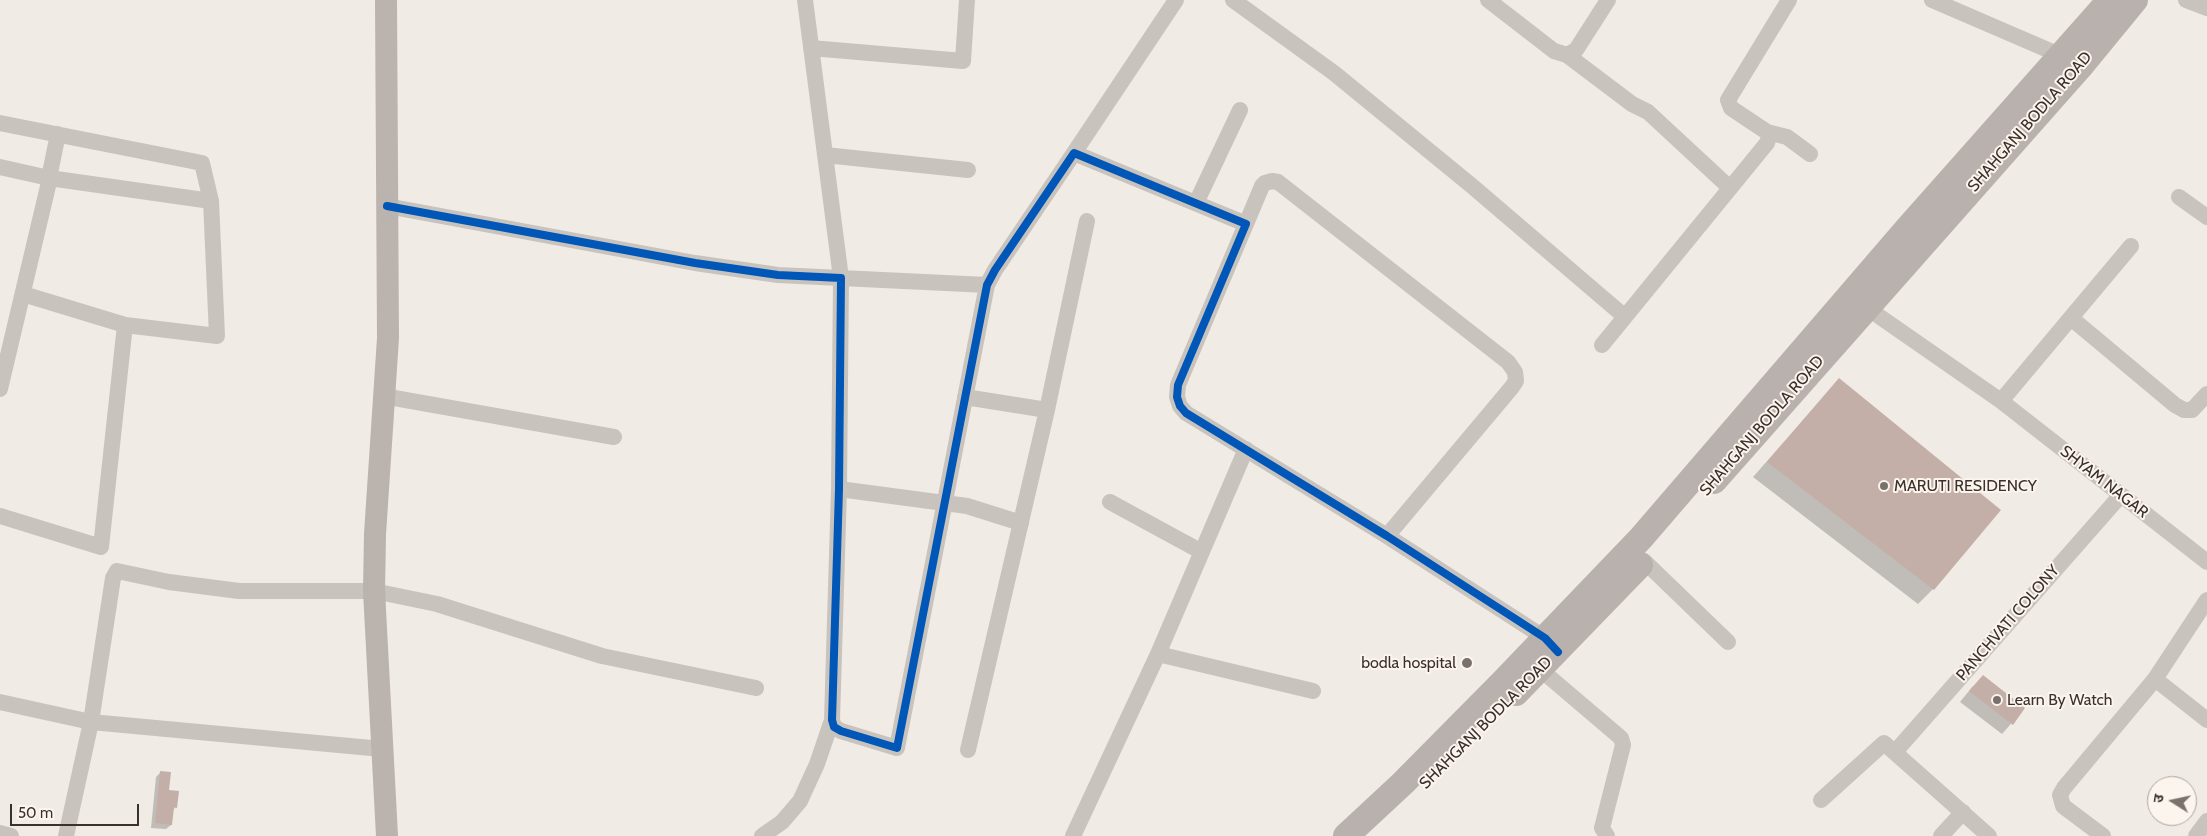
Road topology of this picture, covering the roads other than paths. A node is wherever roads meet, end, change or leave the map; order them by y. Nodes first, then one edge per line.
1 (386, 0) edge
2 (805, 0) edge
3 (966, 0) edge
4 (1176, 0) edge
5 (1233, 0) edge
6 (1488, 0) edge
7 (1608, 0) edge
8 (1789, 0) edge
9 (1932, 0) edge
10 (2110, 0) edge
11 (2135, 0) edge
12 (2186, 0) edge
13 (2207, 8) edge
14 (811, 48) junction
15 (1567, 55) junction
16 (2062, 56) junction
17 (1240, 110) dead end
18 (0, 123) edge
19 (1767, 132) junction
20 (58, 134) junction
21 (1074, 153) junction
22 (1810, 154) dead end
23 (825, 156) junction
24 (0, 167) edge
25 (968, 170) dead end
26 (49, 178) junction
27 (1730, 188) junction
28 (2179, 197) dead end
29 (211, 201) junction
30 (1196, 203) junction
31 (387, 206) junction
32 (2207, 217) edge
33 (1087, 221) dead end
34 (1246, 224) junction
35 (2131, 246) dead end
36 (841, 278) junction
37 (987, 285) junction
38 (23, 294) junction
39 (1858, 302) junction
40 (1624, 316) junction
41 (2071, 318) junction
42 (125, 324) junction
43 (1602, 345) dead end
44 (0, 389) edge
45 (2207, 394) edge
46 (383, 396) junction
47 (965, 397) junction
48 (2001, 401) junction
49 (1047, 410) junction
50 (614, 437) dead end
51 (1246, 449) junction
52 (839, 489) junction
53 (2121, 495) junction
54 (1110, 502) dead end
55 (944, 503) junction
56 (0, 516) edge
57 (1021, 523) junction
58 (1665, 523) junction
59 (1387, 536) junction
60 (1202, 552) junction
61 (1644, 561) junction
62 (2207, 562) edge
63 (374, 591) junction
64 (2207, 600) edge
65 (1728, 642) dead end
66 (1158, 654) junction
67 (1543, 654) junction
68 (2155, 680) junction
69 (756, 688) dead end
70 (1313, 691) dead end
71 (0, 702) edge
72 (832, 720) junction
73 (2207, 720) edge
74 (91, 722) junction
75 (382, 749) junction
76 (968, 750) dead end
77 (1895, 752) junction
78 (1821, 800) dead end
79 (1963, 812) junction
80 (2207, 821) edge
81 (0, 833) edge
82 (11, 836) edge
83 (66, 836) edge
84 (387, 836) edge
85 (762, 836) edge
86 (1074, 836) edge
87 (1346, 836) edge
88 (1372, 836) edge
89 (1607, 836) edge
90 (1941, 836) edge
91 (1989, 836) edge
92 (2103, 836) edge
93 (2196, 836) edge

1 - 31 main road
2 - 14 street
3 - 14 street
4 - 21 street
5 - 40 street
6 - 15 street
7 - 15 street
8 - 19 street
9 - 16 street
10 - 16 main road
11 - 39 main road, SHAHGANJ BODLA ROAD
12 - 13 street
14 - 23 street
15 - 27 street
16 - 39 main road
17 - 30 street
18 - 20 street
19 - 22 street
19 - 27 street
20 - 26 street
20 - 29 street
21 - 30 street
21 - 37 street
23 - 25 street
23 - 36 street
24 - 26 street
26 - 29 street
26 - 38 street
27 - 40 street
28 - 32 street
29 - 42 street
30 - 34 street
31 - 36 street
31 - 46 main road
33 - 49 street
34 - 51 street
34 - 59 street
35 - 41 street
36 - 37 street
36 - 52 street
37 - 47 street
38 - 42 street
38 - 44 street
39 - 48 street, SHYAM NAGAR
39 - 58 main road
40 - 43 street
41 - 45 street
41 - 48 street
42 - 56 street
46 - 50 street
46 - 63 main road
47 - 49 street
47 - 55 street
48 - 53 street, SHYAM NAGAR
49 - 57 street
51 - 59 street
51 - 60 street
52 - 55 street
52 - 72 street
53 - 62 street, SHYAM NAGAR
53 - 77 street, PANCHVATI COLONY
54 - 60 street
55 - 57 street
55 - 72 street
57 - 76 street
58 - 61 main road, SHAHGANJ BODLA ROAD
58 - 67 main road
59 - 67 street
60 - 66 street
61 - 65 street
61 - 67 main road, SHAHGANJ BODLA ROAD
63 - 69 street
63 - 74 street
63 - 75 main road
64 - 68 street
66 - 70 street
66 - 86 street
67 - 87 main road
67 - 88 main road, SHAHGANJ BODLA ROAD
67 - 89 street
68 - 73 street
68 - 92 street
71 - 74 street
72 - 85 street
74 - 75 street
74 - 83 street
75 - 84 main road
77 - 78 street
77 - 79 street
79 - 90 street
79 - 91 street
80 - 93 street
81 - 82 street

